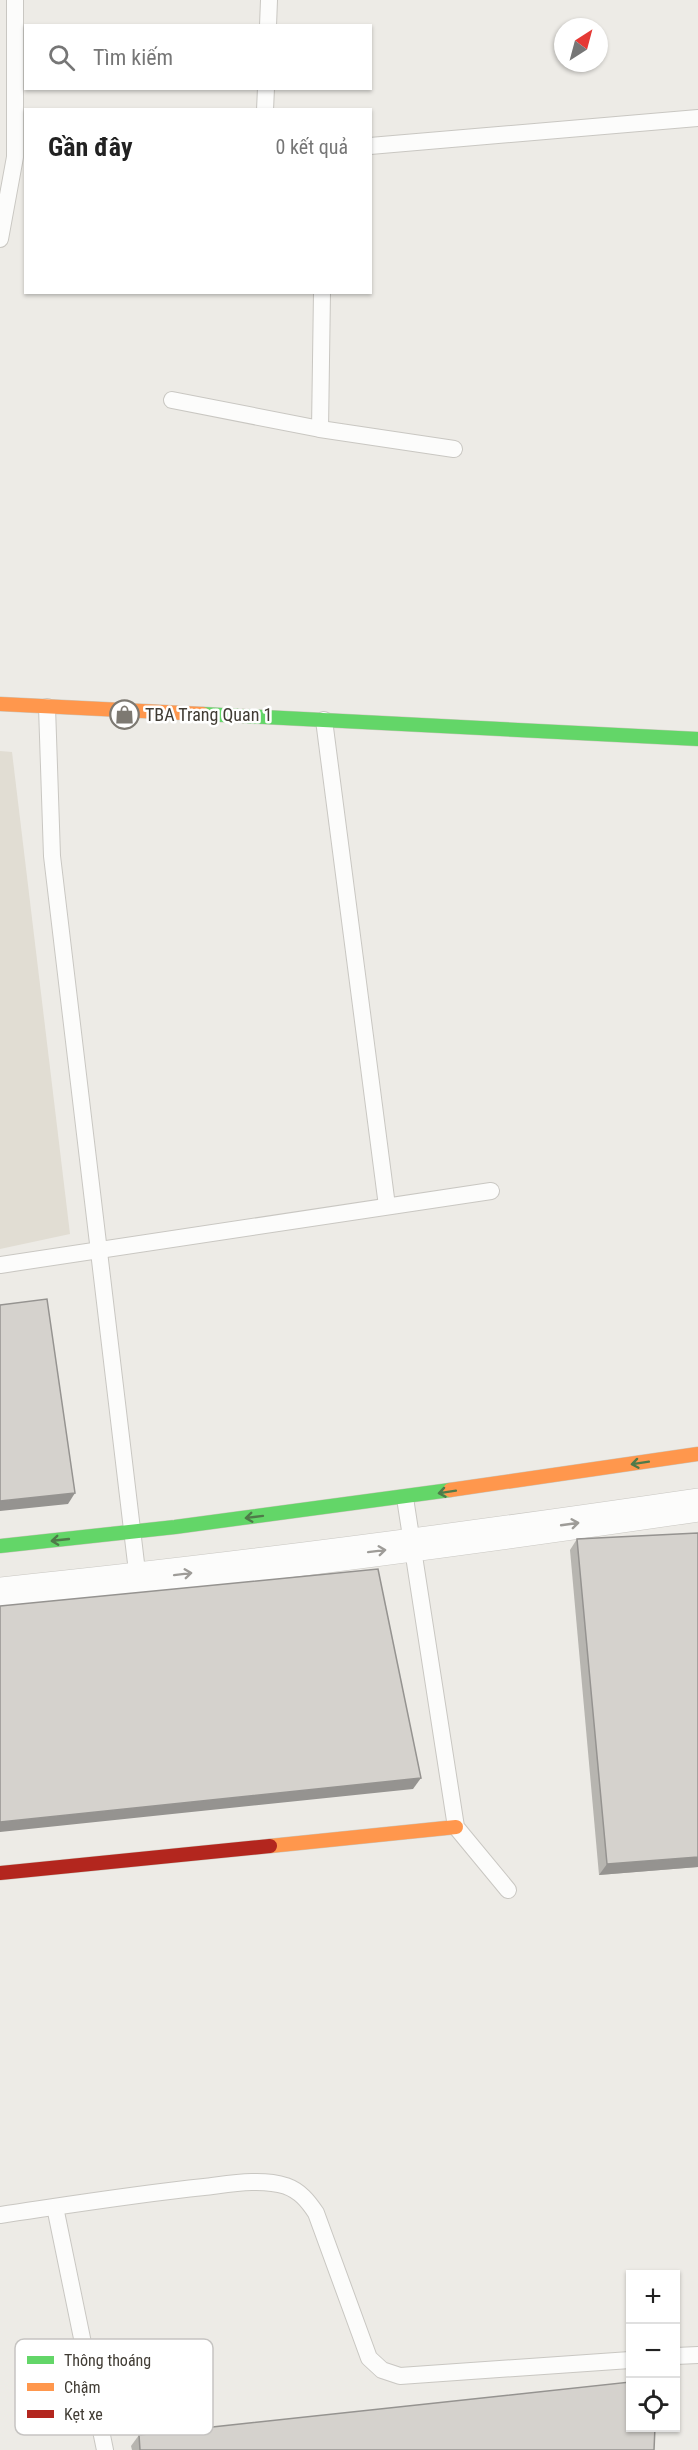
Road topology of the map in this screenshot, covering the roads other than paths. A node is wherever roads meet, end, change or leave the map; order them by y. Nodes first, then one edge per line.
1 (15, 0) edge
2 (269, 0) edge
3 (268, 24) edge
4 (266, 90) edge
5 (265, 108) edge
6 (698, 118) edge
7 (372, 146) edge
8 (20, 157) edge
9 (0, 239) edge
10 (322, 294) edge
11 (172, 400) dead end
12 (320, 429) junction
13 (454, 449) dead end
14 (0, 704) edge
15 (47, 706) junction
16 (324, 720) junction
17 (698, 739) edge
18 (491, 1191) dead end
19 (387, 1206) junction
20 (100, 1250) junction
21 (0, 1265) edge
22 (698, 1454) edge
23 (405, 1498) junction
24 (698, 1505) edge
25 (134, 1533) junction
26 (0, 1546) edge
27 (413, 1546) junction
28 (138, 1580) junction
29 (0, 1594) edge
30 (456, 1827) junction
31 (0, 1873) edge
32 (508, 1890) dead end
33 (55, 2207) junction
34 (0, 2215) edge
35 (82, 2339) edge
36 (698, 2355) edge
37 (680, 2356) edge
38 (626, 2360) edge
39 (102, 2435) edge
40 (105, 2450) edge

1 - 8 lane
2 - 3 lane
4 - 5 lane
6 - 7 lane
8 - 9 lane
10 - 12 lane
11 - 12 lane
12 - 13 lane
14 - 15 street
15 - 16 street
15 - 20 lane
16 - 17 street
16 - 19 lane
18 - 19 lane
19 - 20 lane
20 - 21 lane
20 - 25 lane
22 -> 23 street
23 -> 25 street
23 - 27 lane
27 -> 24 street
25 -> 26 street
25 - 28 lane
28 -> 27 street
27 - 30 lane
28 - 29 street
30 - 31 street
30 - 32 lane
33 - 34 lane
33 - 35 lane
33 - 38 lane
36 - 37 lane
39 - 40 lane

